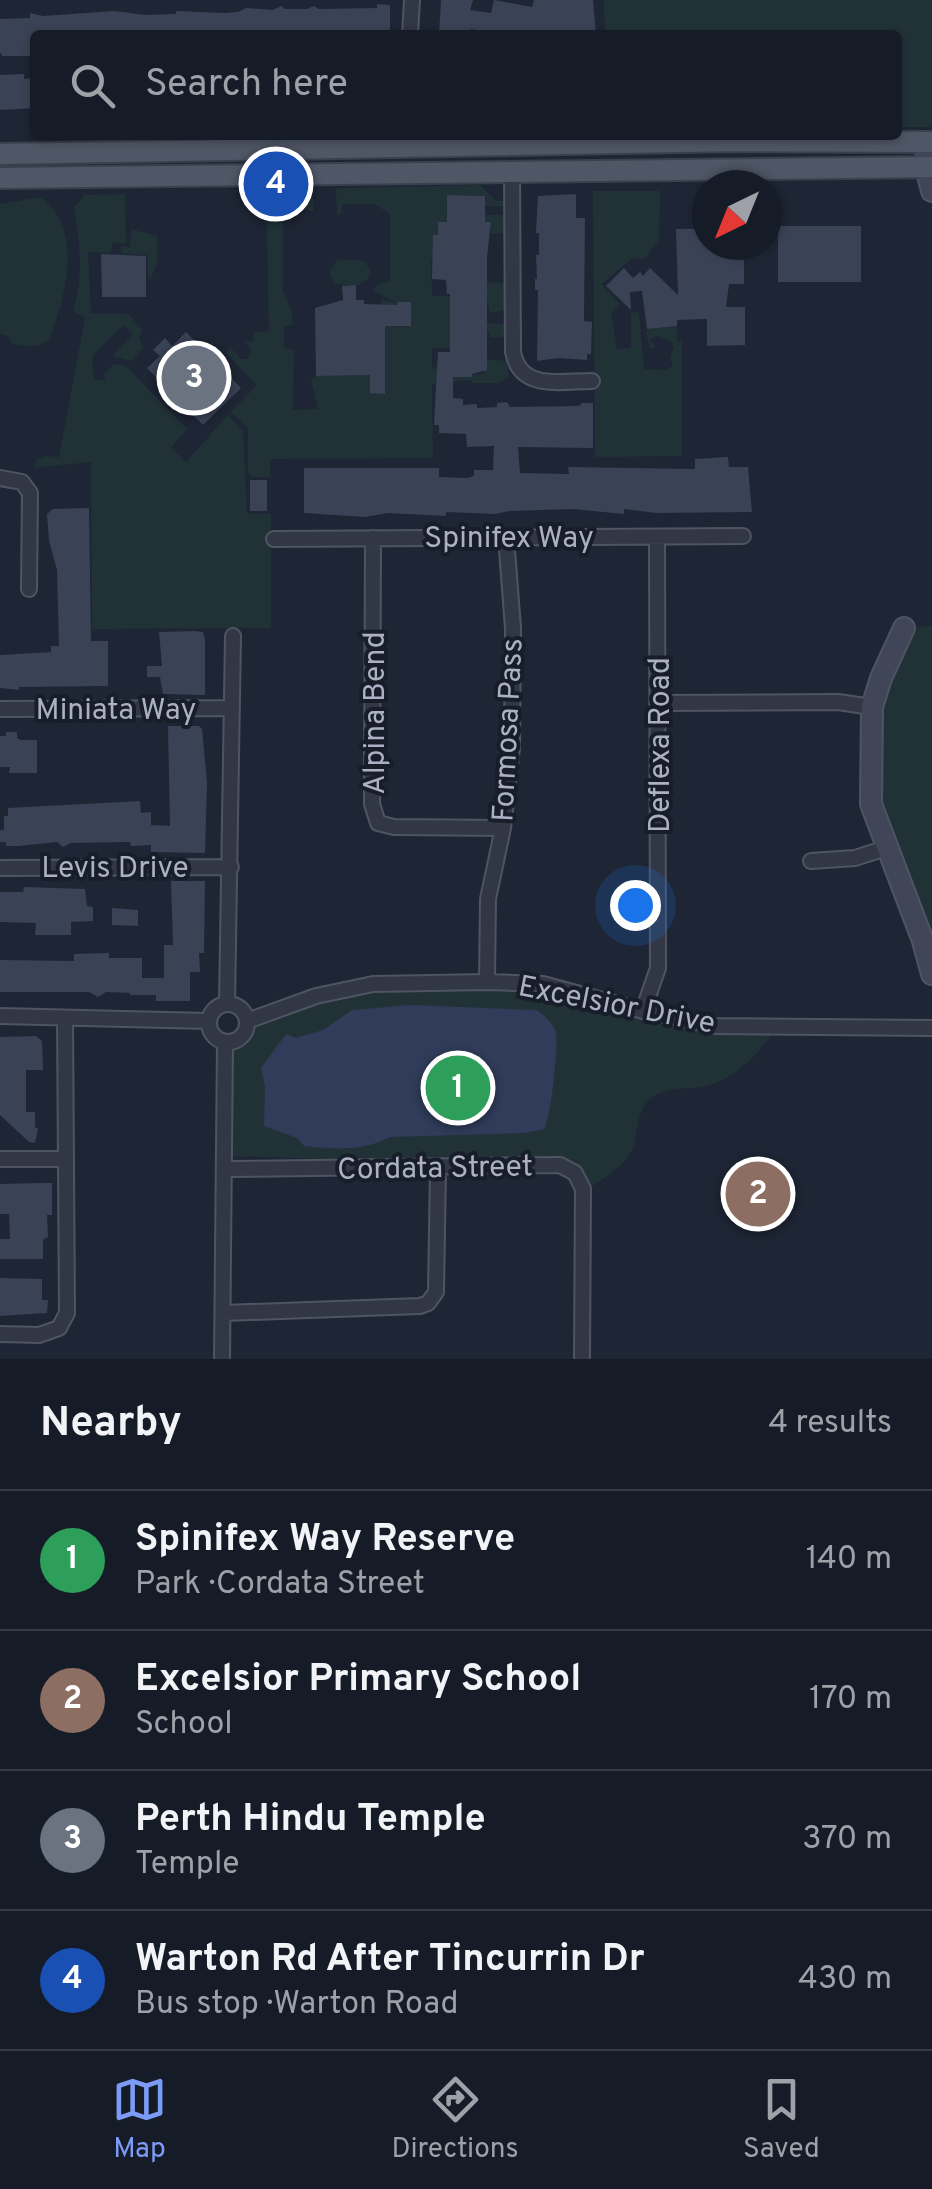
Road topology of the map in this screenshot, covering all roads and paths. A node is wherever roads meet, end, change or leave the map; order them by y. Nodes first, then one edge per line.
1 (412, 0) edge
2 (410, 30) edge
3 (399, 140) edge
4 (422, 140) edge
5 (930, 142) edge
6 (616, 144) junction
7 (0, 154) edge
8 (929, 167) edge
9 (688, 169) junction
10 (512, 170) junction
11 (423, 171) junction
12 (397, 172) junction
13 (0, 178) edge
14 (932, 191) edge
15 (592, 381) dead end
16 (0, 478) edge
17 (657, 536) junction
18 (743, 536) dead end
19 (506, 537) junction
20 (274, 538) dead end
21 (373, 538) junction
22 (30, 589) dead end
23 (904, 628) dead end
24 (232, 636) dead end
25 (659, 703) junction
26 (872, 707) junction
27 (232, 708) junction
28 (0, 709) edge
29 (503, 828) junction
30 (886, 848) junction
31 (811, 861) dead end
32 (231, 866) junction
33 (0, 868) edge
34 (932, 974) edge
35 (487, 982) junction
36 (227, 1004) junction
37 (643, 1011) junction
38 (0, 1016) edge
39 (64, 1018) junction
40 (247, 1020) junction
41 (208, 1022) junction
42 (932, 1028) edge
43 (226, 1042) junction
44 (66, 1159) junction
45 (0, 1160) edge
46 (438, 1168) junction
47 (225, 1169) junction
48 (224, 1313) junction
49 (0, 1334) edge
50 (222, 1359) edge
51 (582, 1359) edge

1 - 2 street
3 - 4 main road
3 - 7 main road
3 - 12 street
4 - 6 main road
4 - 11 street
5 - 6 main road
5 - 8 street
6 - 9 main road
8 - 9 main road
8 - 14 street
9 - 10 main road
10 - 11 main road
10 - 15 street
11 - 12 main road
12 - 13 main road
16 - 22 street
17 - 18 street, Spinifex Way
17 - 19 street, Spinifex Way
17 - 25 street, Deflexa Road
19 - 21 street, Spinifex Way
19 - 29 street, Formosa Pass
20 - 21 street, Spinifex Way
21 - 29 street, Alpina Bend
23 - 26 street
24 - 27 street
25 - 26 street
25 - 37 street, Deflexa Road
26 - 30 street
27 - 28 street, Miniata Way
27 - 32 street
29 - 35 street, Formosa Pass
30 - 31 street
30 - 34 street
32 - 33 street, Levis Drive
32 - 36 street
35 - 37 street, Excelsior Drive
35 - 40 street, Excelsior Drive
36 - 40 street
36 - 41 street
37 - 42 street, Excelsior Drive
38 - 39 street
39 - 41 street
39 - 44 street
40 - 43 street
41 - 43 street
43 - 47 street
44 - 45 street
44 - 49 street
46 - 47 street, Cordata Street
46 - 48 street
46 - 51 street, Cordata Street
47 - 48 street
48 - 50 street

